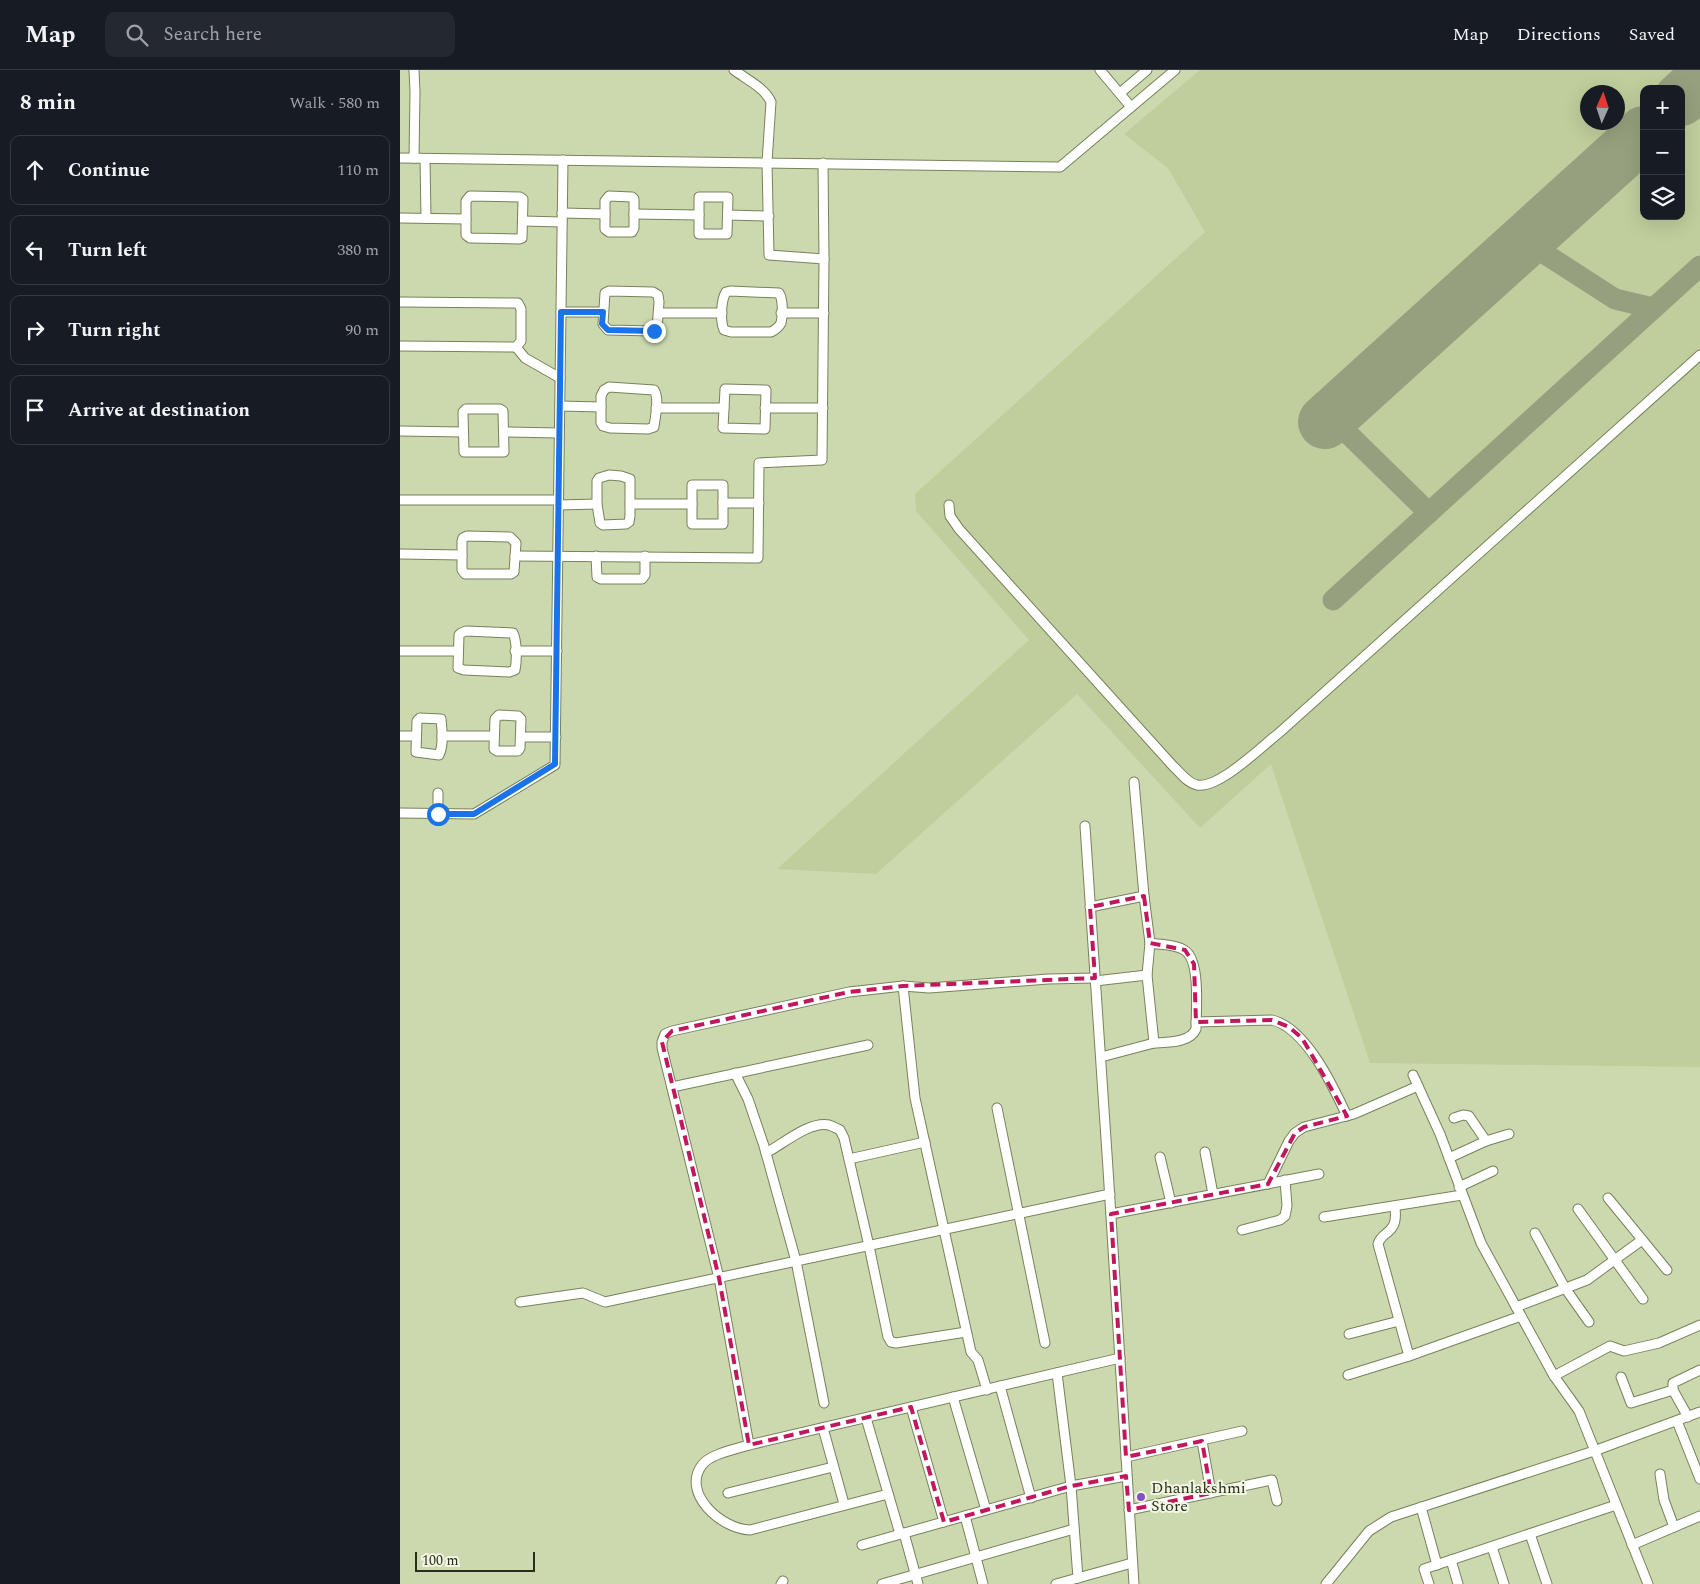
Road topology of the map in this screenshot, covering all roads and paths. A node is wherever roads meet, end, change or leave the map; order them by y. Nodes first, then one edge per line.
1 (414, 70) edge
2 (734, 70) edge
3 (1100, 70) edge
4 (1147, 70) edge
5 (1175, 70) edge
6 (1120, 93) junction
7 (1131, 106) junction
8 (400, 158) edge
9 (414, 158) junction
10 (425, 159) junction
11 (562, 160) junction
12 (767, 162) junction
13 (823, 164) junction
14 (605, 214) junction
15 (634, 214) junction
16 (699, 215) junction
17 (728, 215) junction
18 (769, 216) junction
19 (562, 217) junction
20 (400, 218) edge
21 (426, 218) junction
22 (466, 219) junction
23 (523, 221) junction
24 (824, 258) junction
25 (400, 302) edge
26 (561, 312) junction
27 (603, 312) junction
28 (659, 312) junction
29 (722, 313) junction
30 (781, 313) junction
31 (824, 314) junction
32 (400, 346) edge
33 (516, 348) junction
34 (1700, 355) edge
35 (560, 378) junction
36 (560, 406) junction
37 (601, 407) junction
38 (656, 408) junction
39 (724, 408) junction
40 (765, 408) junction
41 (823, 408) junction
42 (400, 431) edge
43 (463, 432) junction
44 (504, 432) junction
45 (559, 433) junction
46 (400, 500) edge
47 (558, 502) junction
48 (759, 503) junction
49 (597, 504) junction
50 (630, 504) junction
51 (692, 504) junction
52 (723, 504) junction
53 (949, 505) dead end
54 (400, 554) edge
55 (462, 555) junction
56 (515, 556) junction
57 (559, 556) junction
58 (596, 556) junction
59 (645, 556) junction
60 (400, 651) edge
61 (458, 651) junction
62 (515, 651) junction
63 (557, 652) junction
64 (400, 736) edge
65 (416, 736) junction
66 (442, 736) junction
67 (494, 736) junction
68 (521, 737) junction
69 (556, 737) junction
70 (1134, 782) dead end
71 (438, 793) dead end
72 (400, 814) edge
73 (438, 814) junction
74 (1085, 826) dead end
75 (1144, 896) junction
76 (1090, 907) junction
77 (1150, 943) junction
78 (1147, 975) junction
79 (1095, 980) junction
80 (903, 986) junction
81 (1196, 1022) junction
82 (1154, 1043) junction
83 (868, 1045) dead end
84 (1100, 1057) junction
85 (735, 1073) junction
86 (1413, 1075) dead end
87 (1418, 1086) junction
88 (672, 1087) junction
89 (997, 1108) dead end
90 (1347, 1116) junction
91 (1454, 1118) dead end
92 (1509, 1134) dead end
93 (1486, 1141) junction
94 (925, 1142) junction
95 (1205, 1152) dead end
96 (766, 1153) junction
97 (1160, 1157) dead end
98 (1448, 1158) junction
99 (849, 1159) junction
100 (1492, 1171) dead end
101 (1319, 1174) dead end
102 (1285, 1180) junction
103 (1268, 1184) junction
104 (1461, 1191) junction
105 (1110, 1194) junction
106 (1213, 1194) junction
107 (1608, 1198) dead end
108 (1171, 1203) junction
109 (1394, 1206) junction
110 (1578, 1210) dead end
111 (1018, 1214) junction
112 (1111, 1214) junction
113 (1324, 1217) dead end
114 (945, 1229) junction
115 (1242, 1230) dead end
116 (1535, 1233) dead end
117 (1642, 1240) junction
118 (869, 1246) junction
119 (1614, 1260) junction
120 (796, 1262) junction
121 (1667, 1270) dead end
122 (719, 1278) junction
123 (1565, 1288) junction
124 (1643, 1299) dead end
125 (520, 1302) dead end
126 (1516, 1307) junction
127 (1521, 1316) junction
128 (1399, 1322) junction
129 (1589, 1322) dead end
130 (1700, 1325) edge
131 (966, 1332) junction
132 (1349, 1334) dead end
133 (1045, 1342) dead end
134 (1408, 1356) junction
135 (1120, 1358) junction
136 (1700, 1370) edge
137 (1057, 1373) junction
138 (1348, 1374) dead end
139 (1554, 1376) junction
140 (1621, 1377) dead end
141 (1000, 1386) junction
142 (987, 1390) junction
143 (1673, 1390) junction
144 (953, 1398) junction
145 (824, 1403) dead end
146 (911, 1408) junction
147 (1700, 1412) edge
148 (1688, 1417) junction
149 (866, 1418) junction
150 (1676, 1421) junction
151 (823, 1428) junction
152 (1242, 1431) dead end
153 (1202, 1441) junction
154 (749, 1445) junction
155 (1594, 1450) junction
156 (1126, 1457) junction
157 (833, 1467) junction
158 (1660, 1474) dead end
159 (1126, 1476) junction
160 (1700, 1479) edge
161 (1070, 1486) junction
162 (728, 1493) dead end
163 (1210, 1493) junction
164 (888, 1494) junction
165 (1031, 1498) junction
166 (1277, 1500) dead end
167 (844, 1504) junction
168 (1616, 1505) junction
169 (1421, 1507) junction
170 (986, 1510) junction
171 (1129, 1510) junction
172 (965, 1516) junction
173 (1700, 1516) edge
174 (944, 1522) junction
175 (1674, 1527) junction
176 (1074, 1529) junction
177 (902, 1534) junction
178 (1530, 1534) junction
179 (862, 1545) dead end
180 (1632, 1545) junction
181 (1492, 1547) junction
182 (975, 1557) junction
183 (1451, 1560) junction
184 (1132, 1562) junction
185 (1436, 1565) junction
186 (1078, 1578) junction
187 (917, 1579) edge
188 (882, 1584) edge
189 (983, 1584) edge
190 (1056, 1584) edge
191 (1134, 1584) edge
192 (1326, 1584) edge
193 (1429, 1584) edge
194 (1458, 1584) edge
195 (1504, 1584) edge
196 (1547, 1584) edge
197 (1648, 1584) edge

1 - 9 street
2 - 12 street
3 - 6 street
4 - 6 street
5 - 7 street
6 - 7 street
7 - 13 street
8 - 9 street
9 - 10 street
10 - 11 street
10 - 21 street
11 - 12 street
11 - 19 street
12 - 13 street
12 - 18 street
13 - 24 street
14 - 15 street
14 - 15 street
14 - 19 street
15 - 16 street
16 - 17 street
16 - 17 street
17 - 18 street
18 - 24 street
19 - 23 street
19 - 26 street
20 - 21 street
21 - 22 street
22 - 23 street
22 - 23 street
24 - 31 street
25 - 33 street
26 - 27 street
26 - 35 street
27 - 28 street
27 - 28 street
28 - 29 street
29 - 30 street
29 - 30 street
30 - 31 street
31 - 41 street
32 - 33 street
33 - 35 street
34 - 53 street
35 - 36 street
36 - 37 street
36 - 45 street
37 - 38 street
37 - 38 street
38 - 39 street
39 - 40 street
39 - 40 street
40 - 41 street
41 - 48 street
42 - 43 street
43 - 44 street
43 - 44 street
44 - 45 street
45 - 47 street
46 - 47 street
47 - 49 street
47 - 57 street
48 - 52 street
48 - 59 street
49 - 50 street
49 - 50 street
50 - 51 street
51 - 52 street
51 - 52 street
54 - 55 street
55 - 56 street
55 - 56 street
56 - 57 street
57 - 58 street
57 - 63 street
58 - 59 street
58 - 59 street
60 - 61 street
61 - 62 street
61 - 62 street
62 - 63 street
63 - 69 street
64 - 65 street
65 - 66 street
65 - 66 street
66 - 67 street
67 - 68 street
67 - 68 street
68 - 69 street
69 - 73 street
70 - 75 street
71 - 73 street
72 - 73 street
74 - 76 street
75 - 76 street
75 - 77 street
76 - 79 street
77 - 78 street
77 - 81 street
78 - 79 street
78 - 82 street
79 - 80 street
79 - 84 street
80 - 88 street
80 - 94 street
81 - 82 street
81 - 90 street
82 - 84 street
83 - 85 street
84 - 105 street
85 - 88 street
85 - 96 street
86 - 87 street
87 - 90 street
87 - 98 street
88 - 122 street
89 - 111 street
90 - 103 street
91 - 93 street
92 - 93 street
93 - 98 street
94 - 99 street
94 - 114 street
95 - 106 street
96 - 99 street
96 - 120 street
97 - 108 street
98 - 104 street
99 - 118 street
100 - 104 street
101 - 102 street
102 - 103 street
102 - 115 street
103 - 106 street
104 - 109 street
104 - 126 street
105 - 111 street
105 - 112 street
106 - 108 street
107 - 117 street
108 - 112 street
109 - 113 street
109 - 128 street
110 - 119 street
111 - 114 street
111 - 133 street
112 - 135 street
114 - 118 street
114 - 131 street
116 - 123 street
117 - 119 street
117 - 121 street
118 - 120 street
118 - 131 street
119 - 123 street
119 - 124 street
120 - 122 street
120 - 145 street
122 - 125 street
122 - 154 street
123 - 126 street
123 - 129 street
126 - 127 street
127 - 134 street
127 - 139 street
128 - 132 street
128 - 134 street
130 - 139 street
131 - 142 street
134 - 138 street
135 - 137 street
135 - 156 street
136 - 143 street
137 - 141 street
137 - 161 street
139 - 155 street
140 - 143 street
141 - 142 street
141 - 165 street
142 - 144 street
143 - 148 street
144 - 146 street
144 - 170 street
146 - 149 street
146 - 174 street
147 - 148 street
148 - 150 street
149 - 151 street
149 - 164 street
150 - 155 street
150 - 160 street
151 - 154 street
151 - 157 street
152 - 153 street
153 - 156 street
153 - 163 street
154 - 167 street
155 - 168 street
155 - 169 street
156 - 159 street
157 - 162 street
157 - 167 street
158 - 175 street
159 - 161 street
159 - 171 street
161 - 165 street
161 - 176 street
163 - 166 street
163 - 171 street
164 - 167 street
164 - 177 street
165 - 170 street
168 - 178 street
168 - 180 street
169 - 185 street
169 - 192 street
170 - 172 street
171 - 184 street
172 - 174 street
172 - 182 street
173 - 175 street
174 - 177 street
175 - 180 street
176 - 182 street
176 - 186 street
177 - 179 street
177 - 187 street
178 - 181 street
178 - 196 street
180 - 197 street
181 - 183 street
181 - 195 street
182 - 187 street
182 - 189 street
183 - 185 street
183 - 194 street
184 - 186 street
184 - 191 street
185 - 193 street
186 - 190 street
187 - 188 street

